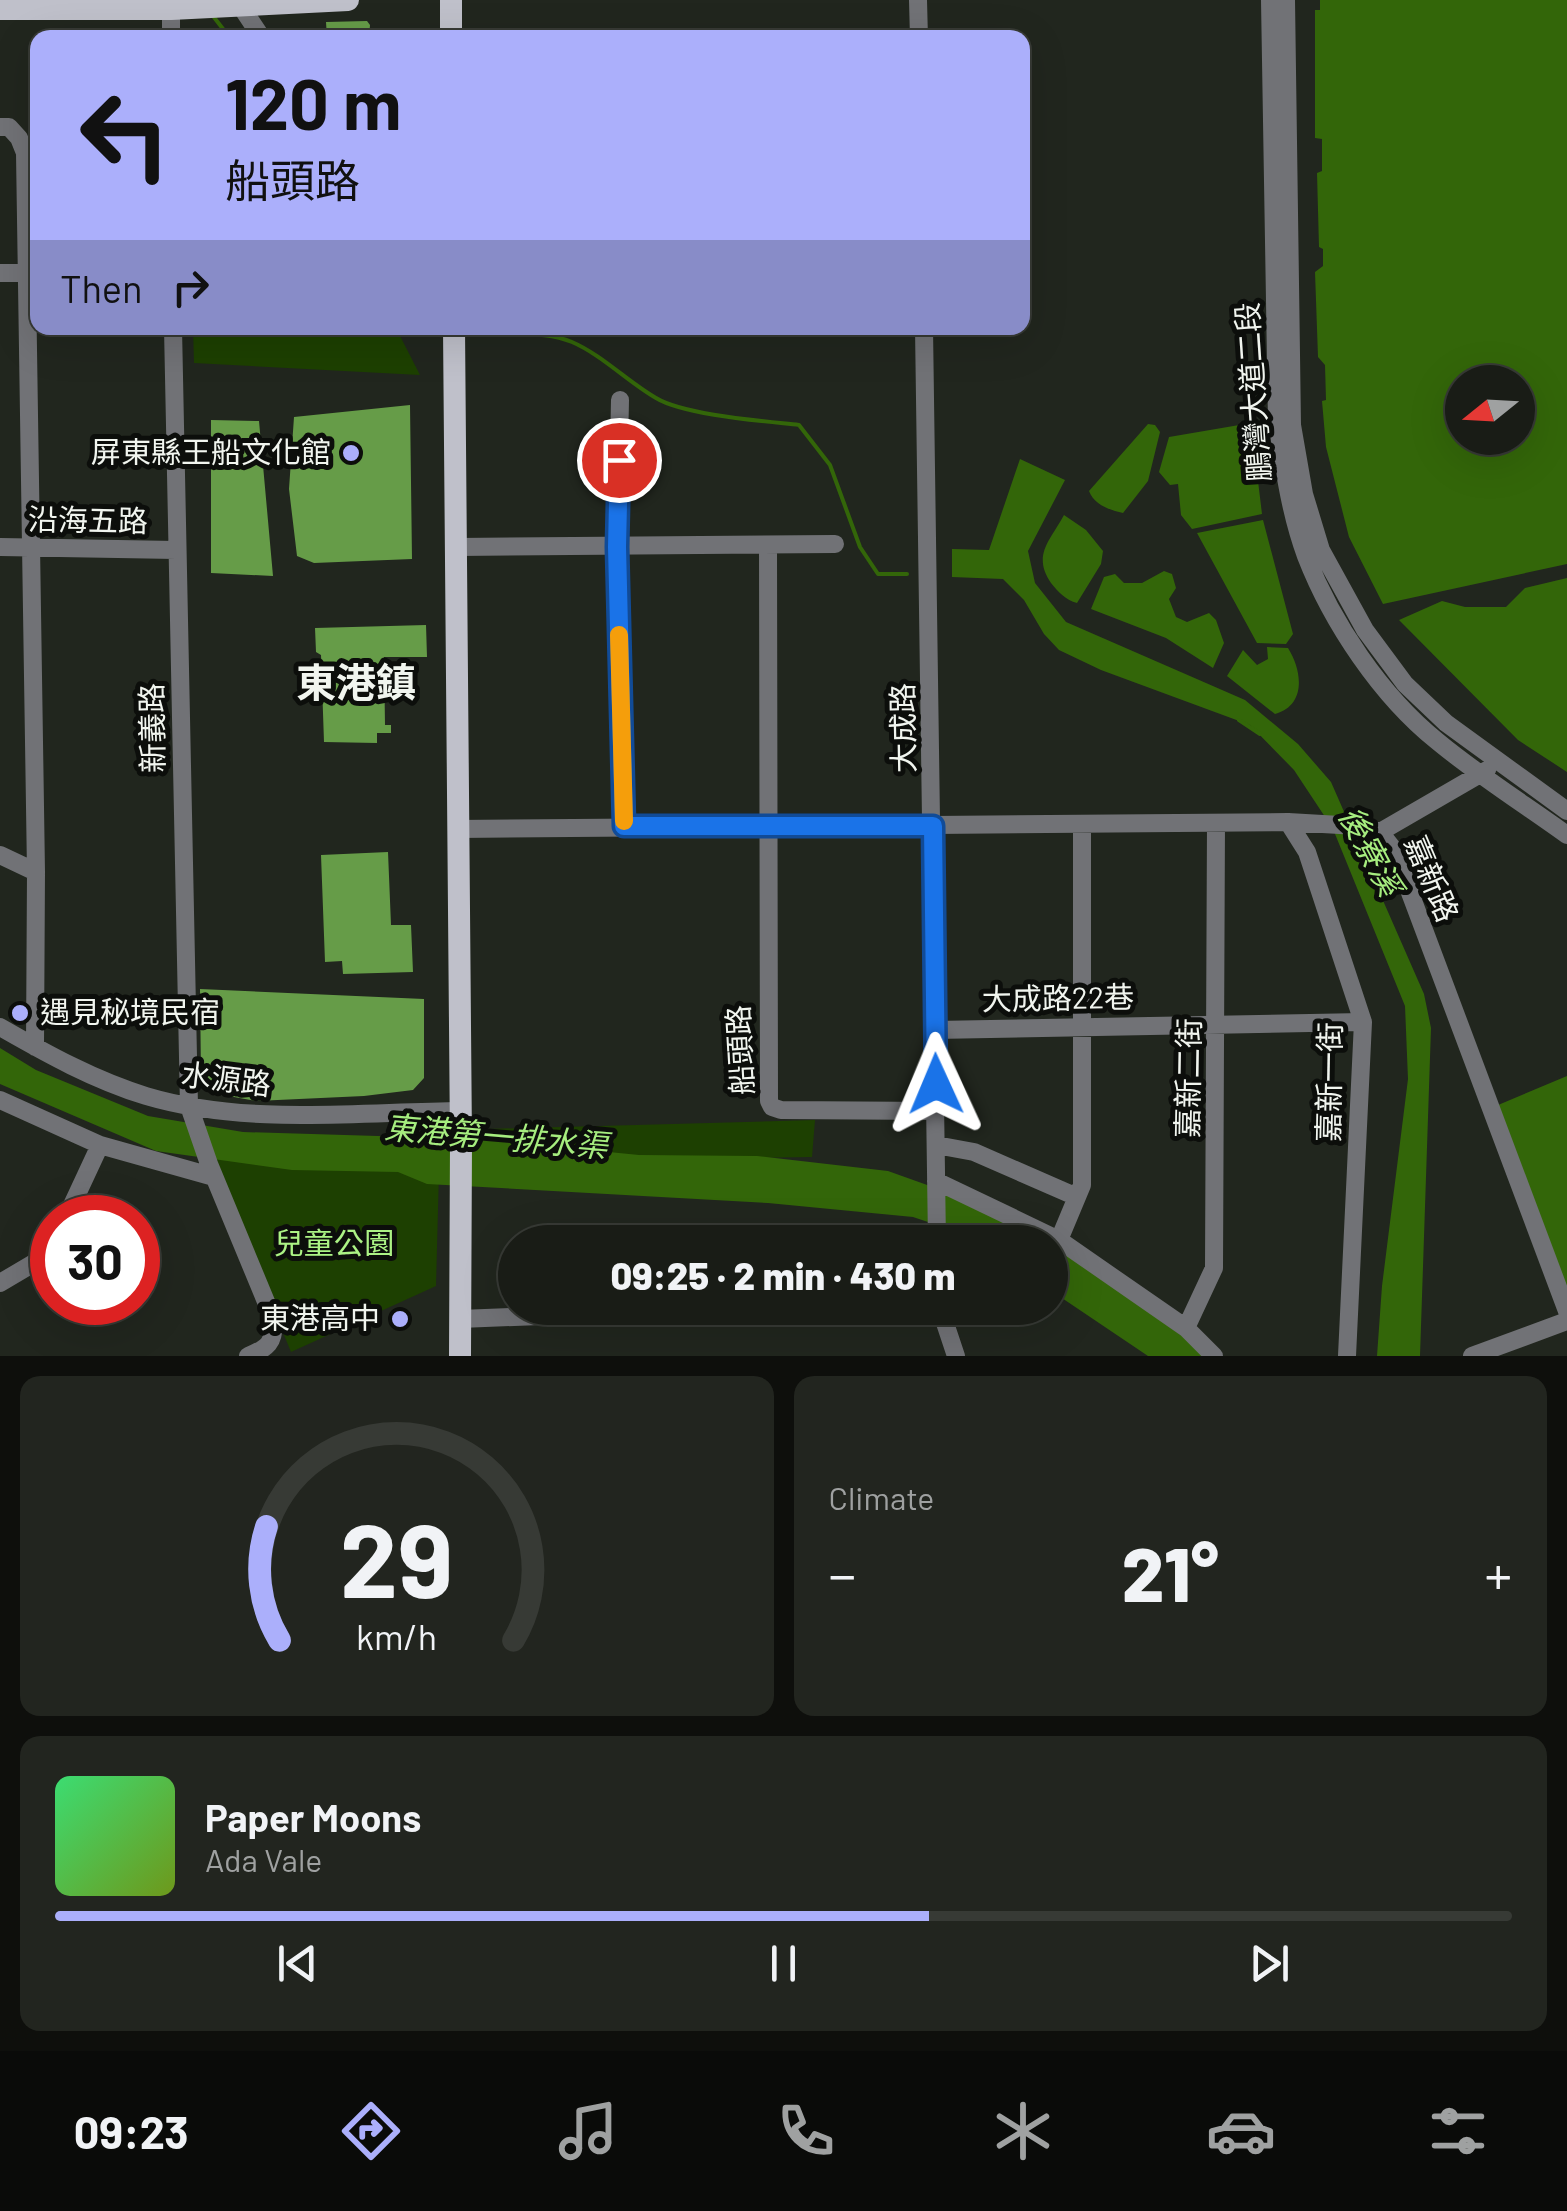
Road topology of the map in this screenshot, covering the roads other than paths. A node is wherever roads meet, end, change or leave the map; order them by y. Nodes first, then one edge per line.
1 (348, 0) edge
2 (451, 0) edge
3 (918, 0) edge
4 (1270, 0) edge
5 (1286, 0) edge
6 (171, 4) edge
7 (240, 6) junction
8 (0, 9) edge
9 (171, 30) edge
10 (256, 30) edge
11 (452, 30) edge
12 (918, 30) edge
13 (0, 128) edge
14 (30, 253) edge
15 (0, 273) edge
16 (30, 273) edge
17 (31, 335) edge
18 (172, 335) edge
19 (454, 335) edge
20 (924, 335) edge
21 (620, 400) dead end
22 (836, 544) dead end
23 (768, 545) junction
24 (0, 547) edge
25 (29, 547) junction
26 (457, 547) junction
27 (617, 547) junction
28 (176, 550) junction
29 (1502, 765) junction
30 (1480, 772) junction
31 (1567, 811) edge
32 (1296, 822) junction
33 (1216, 823) junction
34 (1082, 824) junction
35 (624, 826) junction
36 (933, 826) junction
37 (769, 828) junction
38 (457, 829) junction
39 (1380, 832) junction
40 (1567, 835) edge
41 (0, 855) edge
42 (36, 872) junction
43 (1363, 1022) junction
44 (1217, 1024) junction
45 (1084, 1026) junction
46 (0, 1027) edge
47 (935, 1030) junction
48 (35, 1047) junction
49 (0, 1100) edge
50 (189, 1106) junction
51 (936, 1111) junction
52 (461, 1112) junction
53 (100, 1144) junction
54 (936, 1145) junction
55 (211, 1170) junction
56 (936, 1184) junction
57 (77, 1195) edge
58 (1076, 1197) junction
59 (937, 1225) edge
60 (1026, 1225) edge
61 (1065, 1225) edge
62 (1068, 1246) edge
63 (30, 1265) edge
64 (0, 1283) edge
65 (1567, 1312) edge
66 (498, 1317) edge
67 (460, 1318) junction
68 (1567, 1321) edge
69 (946, 1325) edge
70 (1186, 1328) junction
71 (248, 1356) edge
72 (460, 1356) edge
73 (956, 1356) edge
74 (1214, 1356) edge
75 (1346, 1356) edge
76 (1472, 1356) edge

1 - 7 main road
2 - 11 main road
3 - 12 street
4 - 30 street, 鵬灣大道二段
5 - 29 street, 鵬灣大道二段
6 - 7 main road
6 - 8 main road
6 - 9 street
7 - 10 street
13 - 14 street
15 - 16 street
17 - 25 street
18 - 28 street, 新義路
19 - 26 main road
20 - 36 street, 大成路
21 - 27 street
22 - 23 street
23 - 27 street
23 - 37 street, 船頭路
24 - 25 street, 沿海五路
25 - 28 street, 沿海五路
25 - 42 street
26 - 27 street
26 - 38 main road
27 - 35 street
28 - 50 street, 新義路
29 - 30 street
29 - 31 street, 鵬灣大道二段
30 - 39 street
30 - 40 street, 鵬灣大道二段
32 - 33 street, 嘉新路
32 - 39 street, 嘉新路
32 - 43 street, 嘉新一街
33 - 34 street, 嘉新路
33 - 44 street, 嘉新二街
34 - 36 street, 嘉新路
34 - 45 street
35 - 37 street
35 - 38 street
36 - 37 street
36 - 47 street, 大成路
37 - 51 street, 船頭路
38 - 52 main road
39 - 65 street, 嘉新路
41 - 42 street
42 - 48 street
43 - 44 street, 大成路22巷
43 - 75 street, 嘉新一街
44 - 45 street, 大成路22巷
44 - 70 street, 嘉新二街
45 - 47 street, 大成路22巷
45 - 58 street
46 - 48 street, 水源路
47 - 51 street, 大成路
48 - 50 street, 水源路
49 - 53 street
50 - 52 street, 水源路
50 - 55 street, 新義路
51 - 54 street, 大成路
52 - 67 main road
53 - 55 street
53 - 57 street
54 - 56 street, 大成路
54 - 58 street
55 - 71 street
56 - 59 street
56 - 60 street
58 - 61 street
62 - 70 street
63 - 64 street
66 - 67 street
67 - 72 main road
68 - 76 street
69 - 73 street
70 - 74 street

